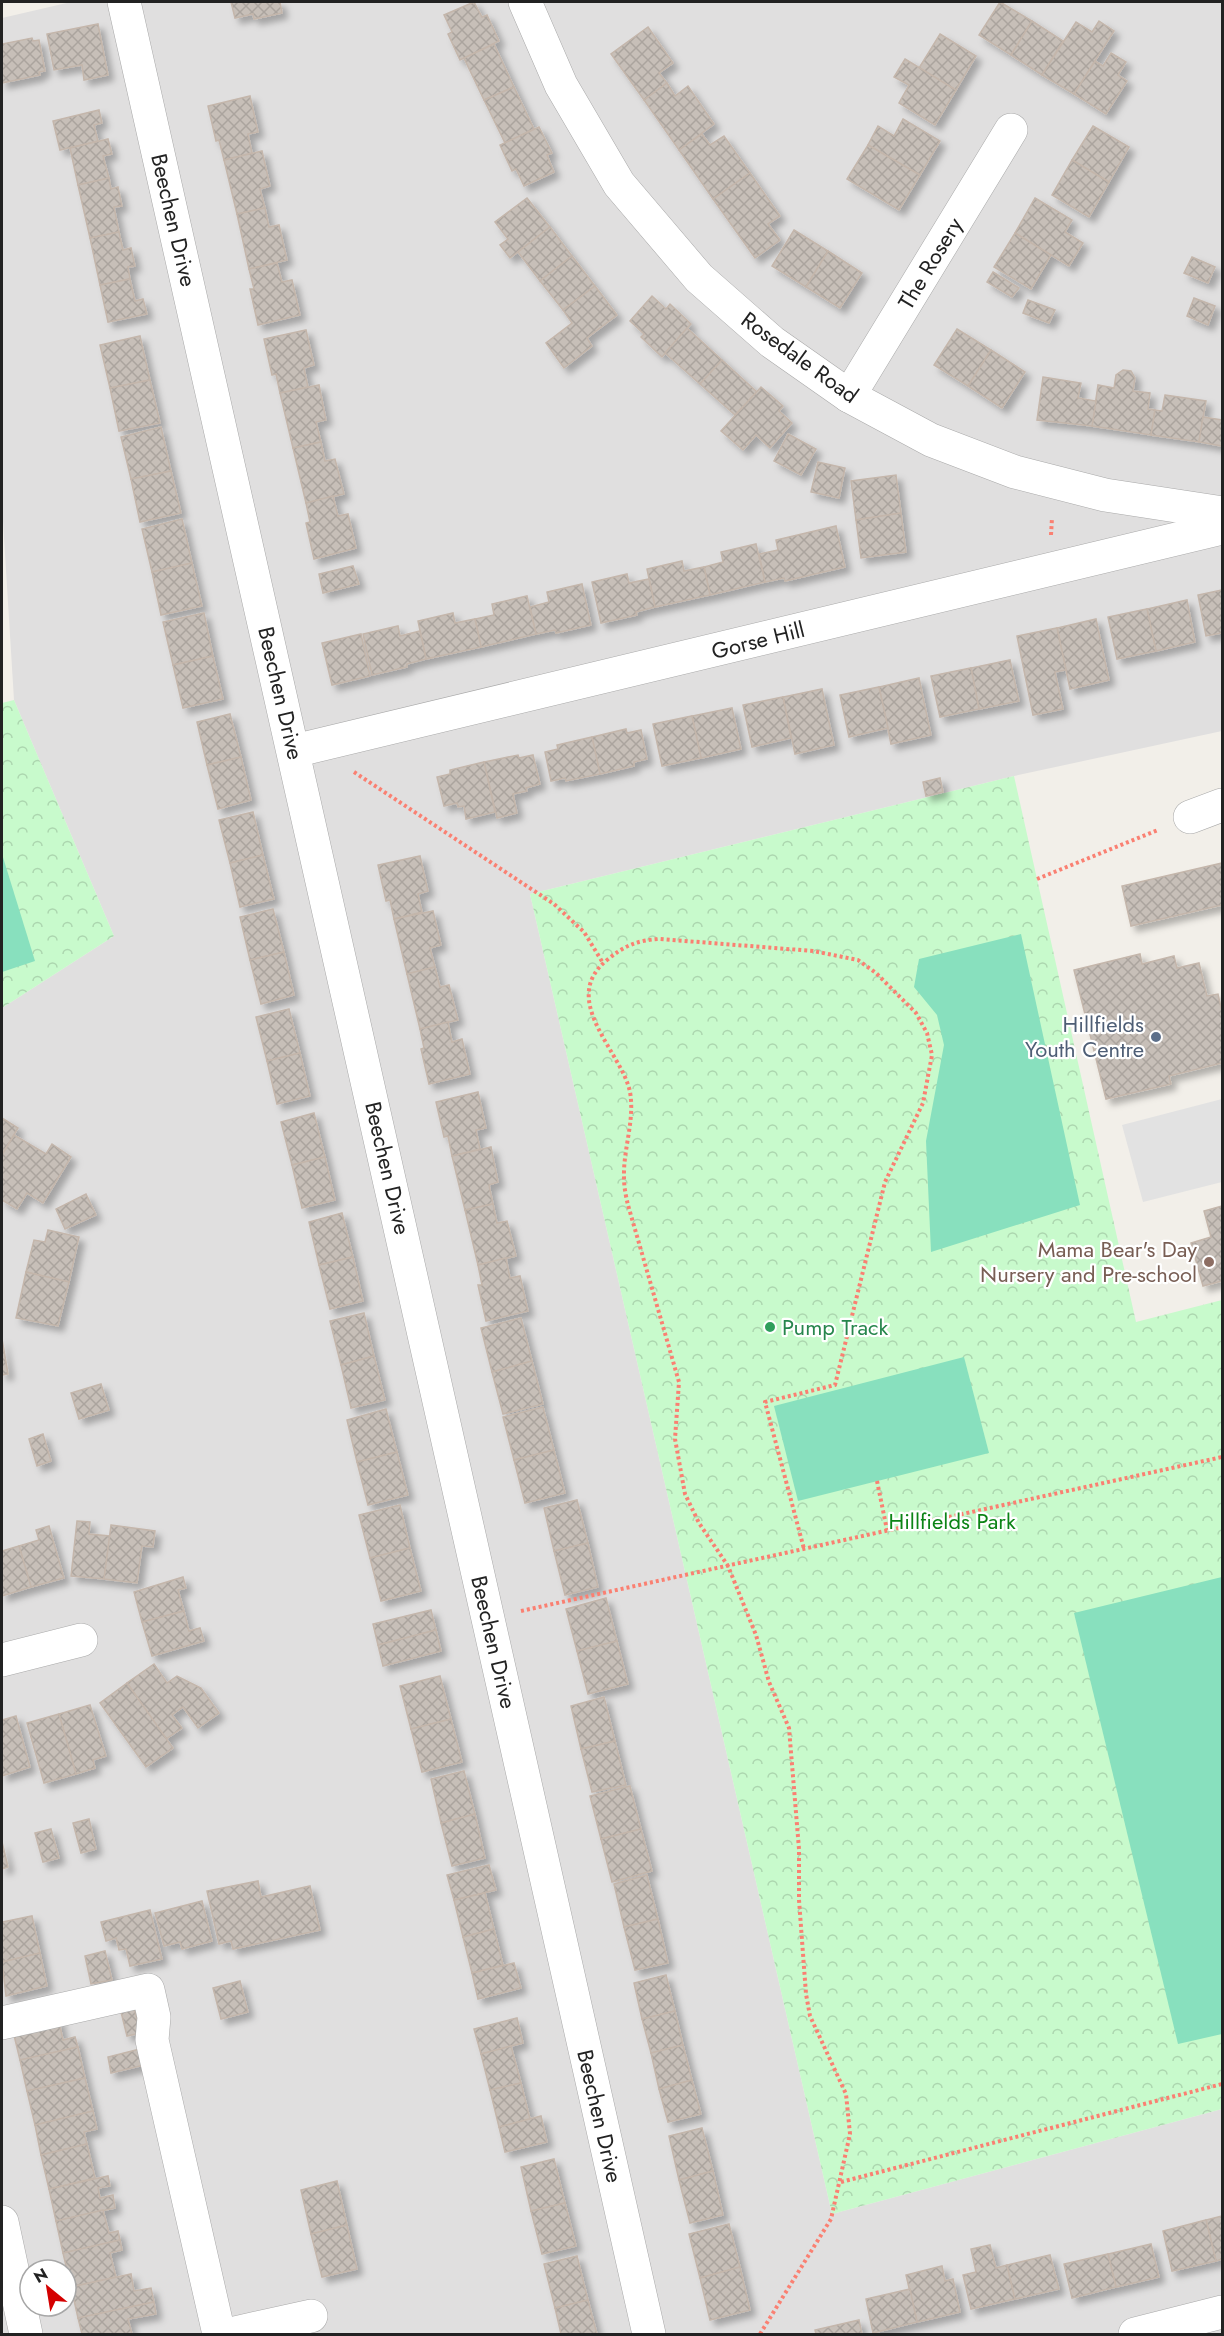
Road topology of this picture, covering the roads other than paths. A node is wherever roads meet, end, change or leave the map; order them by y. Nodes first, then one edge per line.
1 (124, 2) edge
2 (525, 2) edge
3 (1011, 130) dead end
4 (849, 396) junction
5 (1222, 513) edge
6 (1222, 528) edge
7 (305, 749) junction
8 (1222, 805) edge
9 (1190, 817) road end
10 (81, 1641) dead end
11 (2, 1660) edge
12 (2, 2023) edge
13 (2, 2222) edge
14 (1222, 2312) edge
15 (311, 2316) dead end
16 (26, 2334) edge
17 (219, 2334) edge
18 (230, 2334) edge
19 (649, 2334) edge
20 (1135, 2334) edge

1 - 7 street, Beechen Drive
2 - 4 street, Rosedale Road
3 - 4 street, The Rosery
4 - 5 street, Rosedale Road
6 - 7 street, Gorse Hill
7 - 19 street, Beechen Drive
8 - 9 street
10 - 11 street
12 - 17 street
13 - 16 street
14 - 20 street
15 - 18 street

